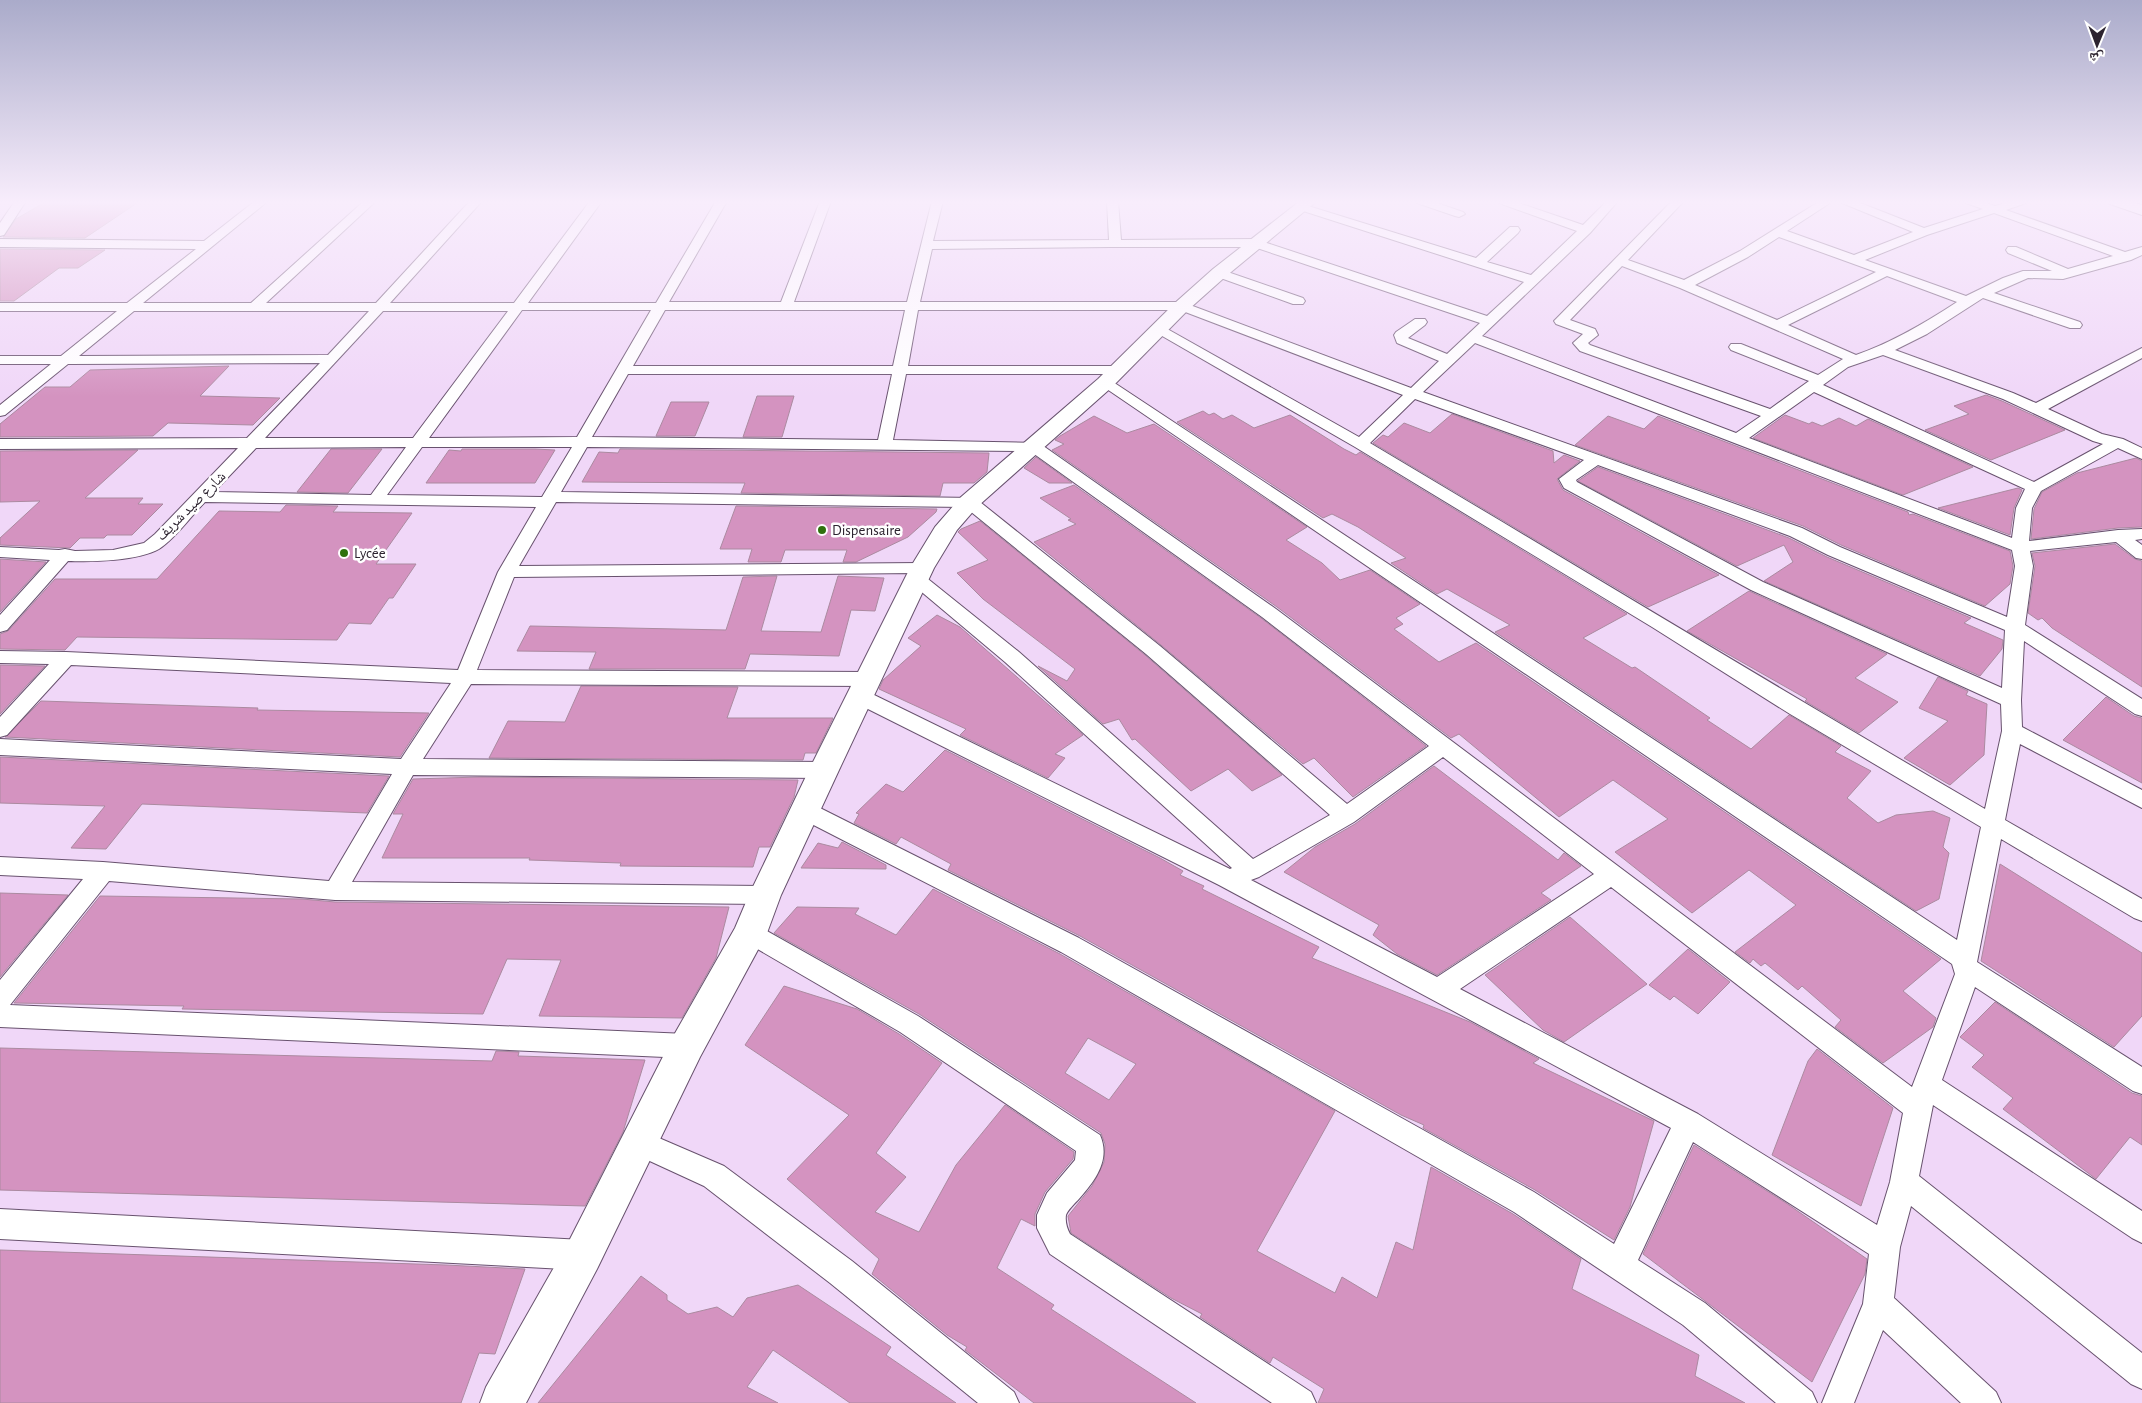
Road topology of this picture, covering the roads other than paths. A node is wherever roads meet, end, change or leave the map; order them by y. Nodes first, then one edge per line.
1 (179, 266) edge
2 (298, 266) edge
3 (416, 266) edge
4 (549, 266) edge
5 (683, 266) edge
6 (801, 266) edge
7 (921, 266) edge
8 (1227, 266) edge
9 (1325, 266) edge
10 (1489, 266) edge
11 (1547, 266) edge
12 (1615, 266) edge
13 (1635, 266) edge
14 (1720, 266) edge
15 (1871, 266) edge
16 (2051, 266) edge
17 (2094, 266) edge
18 (1886, 272) junction
19 (1219, 273) junction
20 (2069, 274) junction
21 (1532, 280) junction
22 (1685, 285) junction
23 (1985, 294) junction
24 (1298, 301) dead end
25 (1967, 301) junction
26 (255, 306) junction
27 (379, 306) junction
28 (520, 306) junction
29 (1182, 306) junction
30 (0, 307) edge
31 (660, 307) junction
32 (786, 307) junction
33 (912, 307) junction
34 (127, 308) junction
35 (1489, 321) junction
36 (1420, 322) dead end
37 (1778, 325) junction
38 (2074, 325) dead end
39 (1157, 329) junction
40 (1472, 338) junction
41 (1736, 346) dead end
42 (1883, 350) junction
43 (2142, 352) edge
44 (332, 359) junction
45 (1854, 359) junction
46 (0, 360) edge
47 (1450, 360) junction
48 (63, 361) junction
49 (624, 370) junction
50 (901, 370) junction
51 (1112, 376) junction
52 (1678, 381) junction
53 (1817, 383) junction
54 (1414, 394) junction
55 (1655, 407) junction
56 (2037, 409) junction
57 (0, 412) edge
58 (1773, 415) junction
59 (1739, 438) junction
60 (253, 442) junction
61 (418, 442) junction
62 (582, 442) junction
63 (2118, 442) junction
64 (0, 444) edge
65 (885, 444) junction
66 (1360, 444) junction
67 (1034, 446) junction
68 (2142, 454) edge
69 (1595, 459) junction
70 (2035, 488) junction
71 (200, 497) junction
72 (375, 500) junction
73 (549, 500) junction
74 (969, 502) junction
75 (2142, 534) edge
76 (2118, 535) junction
77 (2020, 547) junction
78 (0, 552) edge
79 (65, 554) junction
80 (2142, 554) edge
81 (507, 572) junction
82 (919, 574) junction
83 (0, 626) edge
84 (2015, 627) junction
85 (0, 657) edge
86 (66, 658) junction
87 (465, 677) junction
88 (865, 688) junction
89 (2011, 700) junction
90 (2141, 708) edge
91 (0, 730) edge
92 (2012, 731) junction
93 (1443, 746) junction
94 (0, 747) edge
95 (408, 766) junction
96 (824, 770) junction
97 (2142, 800) edge
98 (806, 812) junction
99 (1346, 816) junction
100 (1994, 823) junction
101 (0, 866) edge
102 (103, 871) junction
103 (1251, 871) junction
104 (1611, 875) junction
105 (1227, 878) junction
106 (335, 891) junction
107 (766, 895) junction
108 (2142, 911) edge
109 (750, 933) junction
110 (1967, 964) junction
111 (1439, 990) junction
112 (0, 999) edge
113 (0, 1016) edge
114 (687, 1046) junction
115 (2142, 1082) edge
116 (1922, 1096) junction
117 (1688, 1123) junction
118 (638, 1142) junction
119 (1904, 1182) junction
120 (0, 1224) edge
121 (2142, 1228) edge
122 (1885, 1247) junction
123 (583, 1255) junction
124 (1620, 1265) junction
125 (1878, 1304) junction
126 (2142, 1373) edge
127 (502, 1403) edge
128 (1003, 1403) edge
129 (1300, 1403) edge
130 (1801, 1403) edge
131 (1838, 1403) edge
132 (1985, 1403) edge

1 - 34 street
2 - 26 street
3 - 27 street, شارع صيد شريف
4 - 28 street
5 - 31 street
6 - 32 street
7 - 33 street
8 - 19 street
9 - 35 street
10 - 21 street
11 - 21 street
12 - 52 street
13 - 22 street
14 - 22 street
15 - 18 street
16 - 20 street
17 - 20 street
18 - 25 street
18 - 37 street
19 - 24 street
19 - 29 street
20 - 23 street
21 - 35 street
22 - 37 street
23 - 25 street
23 - 38 street
25 - 42 street
26 - 27 street
26 - 34 street
27 - 28 street
27 - 44 street, شارع صيد شريف
28 - 31 street
28 - 61 street
29 - 33 street
29 - 39 street
29 - 54 street
30 - 34 street
31 - 32 street
31 - 49 street
32 - 33 street
33 - 50 street
34 - 48 street
35 - 40 street
36 - 47 street
37 - 45 street
39 - 51 street
39 - 66 street
40 - 47 street
40 - 55 street
41 - 53 street
42 - 45 street
42 - 56 street
43 - 56 street
44 - 48 street
44 - 60 street, شارع صيد شريف
45 - 53 street
46 - 48 street
47 - 54 street
48 - 57 street
49 - 50 street
49 - 62 street
50 - 51 street
50 - 65 street
51 - 67 street
51 - 110 street
52 - 55 street
52 - 58 street
53 - 58 street
53 - 70 street
54 - 66 street
54 - 69 street
55 - 59 street
56 - 63 street
58 - 59 street
59 - 77 street
60 - 61 street
60 - 64 street
60 - 71 street, شارع صيد شريف
61 - 62 street
61 - 72 street
62 - 65 street
62 - 73 street
63 - 68 street
63 - 70 street
65 - 67 street
66 - 100 street
67 - 74 street
67 - 93 street
69 - 84 street
69 - 89 street
70 - 77 street
71 - 72 street
71 - 79 street, شارع صيد شريف
72 - 73 street
73 - 74 street
73 - 81 street
74 - 82 street
74 - 99 street
75 - 76 street
76 - 77 street
76 - 80 street
77 - 84 street
78 - 79 street, شارع صيد شريف
79 - 83 street
81 - 82 street
81 - 87 street
82 - 88 street
82 - 103 street
84 - 89 street
84 - 90 street
85 - 86 street
86 - 87 street
86 - 91 street
87 - 88 street
87 - 95 street
88 - 96 street
88 - 105 street
89 - 92 street
92 - 97 street
92 - 100 street
93 - 99 street
93 - 104 street
94 - 95 street
95 - 96 street
95 - 106 street
96 - 98 street
98 - 107 street
98 - 124 street
99 - 103 street
100 - 108 street
100 - 110 street
101 - 102 street
102 - 106 street
102 - 112 street
103 - 105 street
104 - 111 street
104 - 116 street
105 - 111 street
106 - 107 street
107 - 109 street
109 - 114 street
109 - 129 street
110 - 115 street
110 - 116 street
111 - 117 street
113 - 114 street
114 - 118 street
116 - 119 street
116 - 121 street
117 - 122 street
117 - 124 street
118 - 123 street
118 - 128 street
119 - 122 street
119 - 126 street
120 - 123 street
122 - 125 street
123 - 127 street
124 - 130 street
125 - 131 street
125 - 132 street

